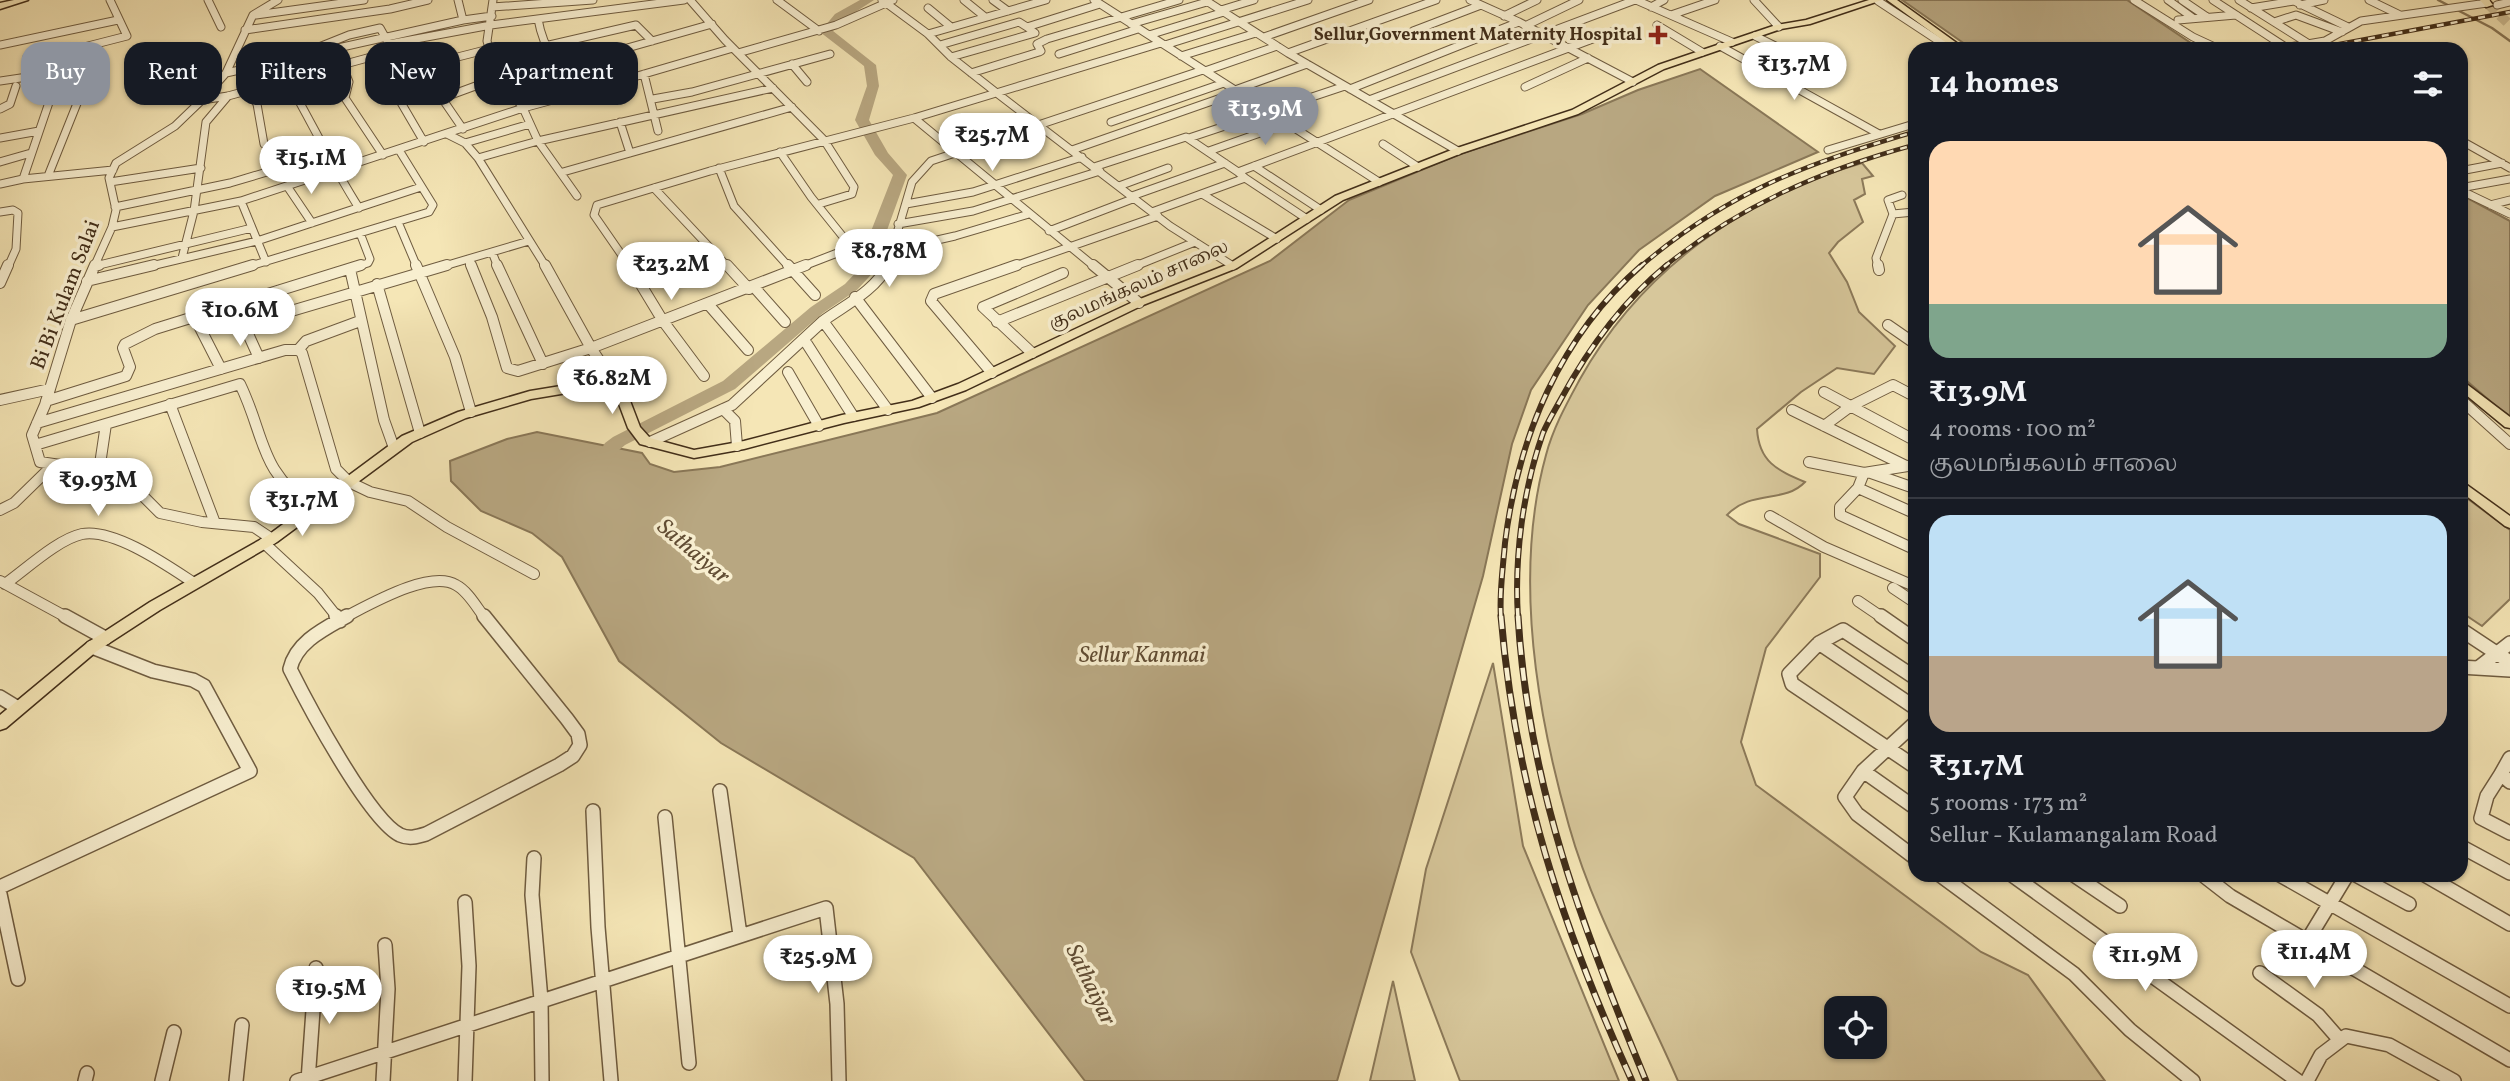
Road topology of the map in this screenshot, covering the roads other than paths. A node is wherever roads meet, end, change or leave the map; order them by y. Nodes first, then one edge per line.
1 (24, 0) edge
2 (110, 0) edge
3 (208, 0) edge
4 (278, 0) edge
5 (364, 0) edge
6 (428, 0) edge
7 (458, 0) edge
8 (593, 0) edge
9 (684, 0) edge
10 (690, 0) edge
11 (777, 0) edge
12 (893, 0) edge
13 (964, 0) edge
14 (993, 0) edge
15 (1043, 0) edge
16 (1179, 0) edge
17 (1254, 0) edge
18 (1308, 0) edge
19 (1369, 0) edge
20 (1437, 0) edge
21 (1470, 0) edge
22 (1538, 0) edge
23 (1579, 0) edge
24 (1635, 0) edge
25 (1664, 0) edge
26 (1715, 0) edge
27 (1754, 0) edge
28 (1878, 0) edge
29 (1891, 0) edge
30 (2134, 0) edge
31 (2147, 0) edge
32 (2168, 0) edge
33 (2182, 0) edge
34 (2213, 0) edge
35 (2239, 0) edge
36 (2324, 0) edge
37 (2369, 0) edge
38 (882, 1) edge
39 (1099, 1) edge
40 (1206, 1) edge
41 (2, 2) edge
42 (2295, 2) edge
43 (2510, 2) edge
44 (405, 3) edge
45 (2489, 3) edge
46 (1481, 5) junction
47 (1651, 7) junction
48 (928, 8) dead end
49 (2251, 8) junction
50 (492, 11) edge
51 (639, 11) edge
52 (1008, 11) junction
53 (1222, 11) junction
54 (587, 13) junction
55 (253, 15) junction
56 (1671, 15) junction
57 (2236, 15) junction
58 (2400, 15) junction
59 (1119, 16) junction
60 (1504, 16) junction
61 (2207, 17) junction
62 (985, 18) junction
63 (2193, 18) junction
64 (538, 19) junction
65 (118, 20) junction
66 (463, 20) junction
67 (2178, 20) junction
68 (2274, 22) junction
69 (1241, 23) junction
70 (712, 24) junction
71 (1130, 24) junction
72 (1522, 24) junction
73 (1657, 25) dead end
74 (632, 26) junction
75 (220, 27) dead end
76 (951, 27) junction
77 (1027, 27) junction
78 (1779, 27) junction
79 (1138, 29) junction
80 (246, 30) junction
81 (2345, 30) junction
82 (819, 31) junction
83 (1413, 31) dead end
84 (1614, 31) dead end
85 (1256, 33) junction
86 (928, 34) junction
87 (1541, 34) junction
88 (1149, 35) junction
89 (589, 36) junction
90 (1755, 36) junction
91 (1264, 37) junction
92 (387, 40) junction
93 (652, 41) junction
94 (2204, 41) joint
95 (106, 42) edge
96 (487, 42) edge
97 (542, 42) edge
98 (563, 42) edge
99 (1941, 42) edge
100 (1951, 42) edge
101 (2279, 42) edge
102 (2306, 42) edge
103 (2320, 42) edge
104 (1163, 44) junction
105 (1726, 44) junction
106 (0, 45) edge
107 (638, 45) edge
108 (940, 45) junction
109 (1277, 46) junction
110 (1567, 47) junction
111 (735, 50) junction
112 (1702, 52) junction
113 (1288, 53) junction
114 (830, 54) dead end
115 (1059, 54) dead end
116 (1181, 56) junction
117 (951, 57) junction
118 (1588, 58) junction
119 (792, 64) junction
120 (1307, 64) junction
121 (1204, 70) junction
122 (226, 73) junction
123 (758, 73) junction
124 (644, 74) junction
125 (971, 74) junction
126 (638, 76) edge
127 (21, 78) edge
128 (222, 78) edge
129 (1783, 79) junction
130 (0, 81) edge
131 (807, 82) dead end
132 (1633, 82) junction
133 (1224, 83) junction
134 (722, 84) junction
135 (16, 86) dead end
136 (1347, 87) junction
137 (1525, 87) dead end
138 (773, 88) junction
139 (1237, 91) junction
140 (995, 92) junction
141 (236, 94) edge
142 (228, 96) junction
143 (222, 97) edge
144 (736, 97) junction
145 (653, 99) junction
146 (1369, 100) junction
147 (49, 105) edge
148 (76, 105) edge
149 (197, 105) edge
150 (257, 105) edge
151 (302, 105) edge
152 (350, 105) edge
153 (402, 105) edge
154 (445, 105) edge
155 (521, 105) edge
156 (534, 105) edge
157 (792, 107) junction
158 (523, 108) junction
159 (0, 109) edge
160 (1269, 111) junction
161 (656, 115) junction
162 (1395, 115) junction
163 (914, 118) junction
164 (620, 122) junction
165 (1111, 122) dead end
166 (1288, 123) junction
167 (530, 124) junction
168 (1041, 126) junction
169 (1908, 126) edge
170 (463, 129) junction
171 (39, 131) junction
172 (658, 131) dead end
173 (447, 134) junction
174 (1879, 134) junction
175 (0, 138) edge
176 (1189, 138) junction
177 (824, 140) junction
178 (538, 141) junction
179 (424, 142) junction
180 (1318, 142) junction
181 (465, 143) junction
182 (264, 144) dead end
183 (1383, 144) dead end
184 (2468, 144) edge
185 (399, 150) junction
186 (1073, 150) junction
187 (1828, 150) dead end
188 (1209, 151) junction
189 (1458, 151) junction
190 (780, 152) junction
191 (32, 153) junction
192 (630, 153) junction
193 (958, 153) junction
194 (327, 154) junction
195 (383, 155) junction
196 (1082, 157) junction
197 (478, 158) junction
198 (0, 162) edge
199 (1225, 163) junction
200 (2502, 163) junction
201 (1254, 166) junction
202 (1418, 167) junction
203 (201, 168) junction
204 (719, 168) junction
205 (1168, 168) dead end
206 (2510, 168) edge
207 (1097, 169) junction
208 (2468, 169) edge
209 (113, 170) junction
210 (335, 171) junction
211 (563, 172) junction
212 (1241, 175) junction
213 (48, 176) junction
214 (23, 178) junction
215 (2510, 179) edge
216 (110, 182) junction
217 (1379, 182) junction
218 (0, 184) edge
219 (286, 186) junction
220 (1119, 186) junction
221 (421, 187) junction
222 (998, 187) junction
223 (2468, 187) edge
224 (654, 188) junction
225 (197, 191) junction
226 (2468, 193) edge
227 (1202, 194) junction
228 (1902, 195) dead end
229 (577, 196) dead end
230 (1133, 197) junction
231 (1013, 200) junction
232 (2510, 200) edge
233 (241, 201) junction
234 (819, 204) junction
235 (906, 204) junction
236 (2490, 205) junction
237 (115, 207) junction
238 (359, 208) junction
239 (1321, 210) junction
240 (194, 211) junction
241 (0, 212) edge
242 (1908, 213) edge
243 (1029, 214) junction
244 (1155, 214) junction
245 (1893, 214) junction
246 (2510, 214) edge
247 (1307, 219) junction
248 (398, 222) junction
249 (313, 223) junction
250 (898, 224) junction
251 (112, 227) junction
252 (252, 228) junction
253 (1049, 231) junction
254 (360, 233) junction
255 (1276, 239) junction
256 (257, 241) junction
257 (530, 241) junction
258 (1195, 242) junction
259 (186, 244) junction
260 (1069, 247) junction
261 (893, 250) junction
262 (492, 252) junction
263 (183, 258) junction
264 (468, 259) junction
265 (266, 262) junction
266 (95, 266) junction
267 (1233, 266) junction
268 (350, 269) junction
269 (1879, 270) dead end
270 (793, 272) junction
271 (419, 273) junction
272 (1063, 273) dead end
273 (1107, 277) junction
274 (87, 281) junction
275 (0, 283) edge
276 (377, 284) junction
277 (752, 288) junction
278 (354, 291) junction
279 (815, 295) dead end
280 (855, 297) junction
281 (1139, 303) junction
282 (232, 304) junction
283 (708, 304) junction
284 (194, 316) junction
285 (71, 320) junction
286 (360, 321) junction
287 (663, 321) junction
288 (823, 321) junction
289 (785, 322) dead end
290 (998, 322) junction
291 (244, 325) junction
292 (1888, 325) dead end
293 (1908, 338) edge
294 (807, 344) dead end
295 (591, 348) junction
296 (298, 350) junction
297 (748, 350) dead end
298 (1032, 352) junction
299 (259, 358) junction
300 (237, 364) junction
301 (543, 364) junction
302 (221, 369) junction
303 (788, 372) dead end
304 (992, 373) junction
305 (704, 376) dead end
306 (240, 384) junction
307 (50, 389) junction
308 (2468, 390) edge
309 (1824, 392) dead end
310 (621, 393) junction
311 (1908, 393) edge
312 (932, 398) junction
313 (0, 400) edge
314 (46, 401) junction
315 (170, 404) junction
316 (2468, 406) edge
317 (1851, 407) junction
318 (723, 409) junction
319 (888, 410) junction
320 (1792, 411) dead end
321 (471, 412) junction
322 (853, 416) junction
323 (37, 423) junction
324 (106, 424) junction
325 (2510, 424) edge
326 (819, 426) junction
327 (1824, 426) junction
328 (420, 433) junction
329 (1908, 437) edge
330 (648, 441) junction
331 (2510, 444) edge
332 (35, 445) junction
333 (737, 446) junction
334 (394, 448) junction
335 (1809, 463) dead end
336 (54, 464) junction
337 (1908, 465) edge
338 (1908, 466) edge
339 (99, 471) junction
340 (1867, 473) junction
341 (349, 482) junction
342 (1908, 486) edge
343 (1858, 488) junction
344 (2468, 490) edge
345 (313, 509) junction
346 (0, 510) edge
347 (1908, 510) edge
348 (1770, 516) dead end
349 (215, 523) junction
350 (2510, 523) edge
351 (268, 541) junction
352 (1908, 546) edge
353 (534, 574) dead end
354 (3, 583) edge
355 (194, 583) junction
356 (1908, 583) edge
357 (1893, 588) dead end
358 (1908, 598) edge
359 (1858, 601) dead end
360 (340, 621) junction
361 (2468, 634) edge
362 (1908, 635) edge
363 (105, 638) junction
364 (1819, 643) junction
365 (2510, 643) edge
366 (92, 647) junction
367 (2497, 653) junction
368 (2510, 662) edge
369 (2468, 667) edge
370 (2478, 668) junction
371 (2510, 670) edge
372 (1908, 673) edge
373 (0, 697) edge
374 (1908, 702) edge
375 (18, 708) junction
376 (0, 724) edge
377 (1908, 730) edge
378 (1888, 748) junction
379 (2510, 758) edge
380 (1908, 762) edge
381 (1863, 771) junction
382 (2506, 778) edge
383 (720, 791) dead end
384 (1908, 803) edge
385 (593, 811) dead end
386 (665, 817) dead end
387 (2510, 834) edge
388 (2468, 850) edge
389 (1908, 852) edge
390 (534, 858) dead end
391 (2510, 873) edge
392 (1949, 882) edge
393 (2022, 882) edge
394 (2084, 882) edge
395 (2212, 882) edge
396 (2292, 882) edge
397 (2343, 882) edge
398 (2369, 882) edge
399 (2437, 882) edge
400 (0, 887) edge
401 (0, 894) edge
402 (464, 902) dead end
403 (2330, 903) junction
404 (2409, 904) dead end
405 (2120, 906) dead end
406 (2510, 924) edge
407 (740, 935) junction
408 (2307, 941) junction
409 (385, 945) dead end
410 (679, 955) junction
411 (316, 968) dead end
412 (2260, 973) dead end
413 (18, 979) dead end
414 (603, 979) junction
415 (541, 1000) junction
416 (2510, 1006) edge
417 (466, 1024) junction
418 (242, 1025) dead end
419 (174, 1032) dead end
420 (2339, 1039) junction
421 (384, 1051) junction
422 (2510, 1060) edge
423 (688, 1063) dead end
424 (304, 1080) edge
425 (162, 1081) edge
426 (236, 1081) edge
427 (383, 1081) edge
428 (465, 1081) edge
429 (542, 1081) edge
430 (611, 1081) edge
431 (839, 1081) edge
432 (2193, 1081) edge
433 (2298, 1081) edge
434 (2307, 1081) edge
435 (2454, 1081) edge

1 - 41 main road
2 - 65 street
3 - 75 street
4 - 55 street
5 - 55 street
6 - 44 street
7 - 66 street
8 - 50 street
9 - 51 street
10 - 70 street
11 - 82 street
12 - 38 street
13 - 62 street
14 - 52 street
15 - 52 street
16 - 59 street
17 - 53 street
18 - 69 street
19 - 91 street
20 - 113 street
21 - 46 street
22 - 60 street
23 - 72 street
24 - 47 street
24 - 87 street
25 - 47 street
26 - 56 street
27 - 78 street
28 - 78 main road, குலமங்கலம் சாலை
28 - 99 street
29 - 100 main road
30 - 94 street
31 - 67 street
32 - 63 street
33 - 61 street
34 - 57 street
35 - 49 street
36 - 42 street
37 - 58 street
38 - 82 street
38 - 86 street
39 - 59 street
39 - 77 street
40 - 53 street
40 - 71 street
42 - 49 street
42 - 81 street
43 - 45 street
44 - 80 street
45 - 58 street
46 - 60 street
46 - 83 street
47 - 56 street
48 - 76 street
49 - 68 street
50 - 64 street
50 - 66 street
50 - 92 street
50 - 96 street
51 - 54 street
51 - 74 street
52 - 62 street
53 - 69 street
53 - 88 street
54 - 64 street
54 - 89 street
55 - 80 street
56 - 105 street
57 - 61 street
57 - 101 street
58 - 81 street
59 - 71 street
59 - 125 street
60 - 72 street
61 - 63 street
62 - 76 street
63 - 67 street
64 - 97 street
65 - 95 street
65 - 106 street
66 - 92 street
67 - 94 street
68 - 81 street
68 - 102 street
69 - 85 street
69 - 104 street
70 - 93 street
70 - 111 street
71 - 79 street
72 - 87 street
72 - 136 street
73 - 112 street
74 - 89 street
74 - 93 street
76 - 86 street
77 - 108 street
77 - 117 street
78 - 90 main road, குலமங்கலம் சாலை
79 - 88 street
79 - 115 street
80 - 122 street
81 - 103 street
82 - 111 street
84 - 110 street
85 - 91 street
85 - 116 street
86 - 108 street
87 - 110 street
87 - 146 street
88 - 104 street
89 - 98 street
90 - 105 main road, குலமங்கலம் சாலை
90 - 129 street
91 - 109 street
92 - 122 street
93 - 107 street
104 - 116 street
104 - 140 street
105 - 112 main road, குலமங்கலம் சாலை
105 - 129 street
108 - 117 street
109 - 113 street
109 - 121 street
110 - 118 street
110 - 162 street
111 - 123 street
111 - 124 street
112 - 132 main road, குலமங்கலம் சாலை
113 - 120 street
114 - 119 street
116 - 121 street
117 - 125 street
118 - 132 street
118 - 137 street
119 - 123 street
119 - 131 street
120 - 136 street
120 - 139 street
121 - 133 street
121 - 168 street
122 - 128 street
123 - 134 street
123 - 138 street
124 - 126 street
124 - 145 street
125 - 140 street
127 - 130 street
129 - 174 street
132 - 189 main road, குலமங்கலம் சாலை
133 - 139 street
133 - 165 street
134 - 144 street
134 - 145 street
135 - 159 street
136 - 146 street
136 - 160 street
138 - 144 street
138 - 157 street
139 - 160 street
139 - 186 street
140 - 163 street
140 - 168 street
141 - 142 street
142 - 143 street
142 - 203 street
144 - 161 street
145 - 161 street
146 - 162 street
147 - 171 street
148 - 213 street
149 - 209 street
150 - 182 street
151 - 194 street
152 - 195 street
153 - 179 street
154 - 170 street
155 - 158 street
156 - 158 street
157 - 177 street
157 - 192 street
158 - 167 street
158 - 170 street
160 - 166 street
160 - 176 street
161 - 164 street
161 - 172 street
162 - 180 street
162 - 189 street
163 - 177 street
163 - 193 street
164 - 178 street
164 - 192 street
166 - 180 street
166 - 188 street
167 - 178 street
167 - 181 street
168 - 186 street
168 - 193 street
169 - 174 street
170 - 173 street
171 - 175 street
171 - 191 street
173 - 179 street
173 - 181 street
174 - 187 street
176 - 188 street
176 - 207 street
177 - 190 street
177 - 234 street
178 - 197 street
178 - 211 street
179 - 185 street
180 - 201 street
180 - 217 street
181 - 197 street
183 - 202 street
184 - 200 street
185 - 195 street
185 - 221 street
186 - 196 street
188 - 199 street
189 - 202 main road, குலமங்கலம் சாலை
190 - 204 street
190 - 234 street
191 - 198 street
191 - 214 street
192 - 211 street
193 - 222 street
193 - 235 street
194 - 210 street
194 - 225 street
195 - 210 street
196 - 207 street
196 - 222 street
197 - 257 street
199 - 212 street
199 - 230 street
200 - 206 street
200 - 208 street
201 - 212 street
201 - 239 street
202 - 217 main road, குலமங்கலம் சாலை
203 - 216 street
203 - 225 street
204 - 224 street
204 - 270 street
205 - 220 street
207 - 220 street
207 - 231 street
209 - 213 street
209 - 216 street, Bi Bi Kulam Salai
210 - 219 street
210 - 238 street
211 - 229 street
212 - 227 street
212 - 247 street
213 - 214 street
214 - 218 street
215 - 223 street
216 - 237 street, Bi Bi Kulam Salai
217 - 239 main road, குலமங்கலம் சாலை
219 - 233 street
219 - 249 street
220 - 230 street
221 - 238 street
221 - 248 street
222 - 231 street
222 - 235 street
224 - 277 street
224 - 287 street
225 - 237 street
225 - 240 street
226 - 236 street
227 - 244 street
227 - 255 street
228 - 245 street
230 - 244 street
230 - 253 street
231 - 243 street
231 - 250 street
232 - 236 street
233 - 240 street
233 - 252 street
234 - 270 street
235 - 250 street
236 - 246 street
237 - 251 street, Bi Bi Kulam Salai
238 - 249 street
239 - 247 main road, குலமங்கலம் சாலை
240 - 251 street
240 - 259 street
241 - 275 street
242 - 245 street
243 - 253 street
243 - 261 street
244 - 258 street
244 - 260 street
245 - 269 street
247 - 255 main road, குலமங்கலம் சாலை
248 - 254 street
248 - 271 street
249 - 256 street
250 - 261 street
251 - 266 street, Bi Bi Kulam Salai
252 - 256 street
252 - 259 street
253 - 260 street
254 - 265 street
254 - 268 street
255 - 267 main road, குலமங்கலம் சாலை
256 - 263 street
256 - 265 street
257 - 262 street
257 - 295 street
258 - 267 street
258 - 273 street
259 - 263 street
259 - 266 street
260 - 273 street
260 - 304 street
261 - 280 street
262 - 264 street
262 - 301 street
263 - 274 street
264 - 271 street
264 - 301 street
265 - 285 street
266 - 274 street, Bi Bi Kulam Salai
267 - 281 main road, குலமங்கலம் சாலை
268 - 278 street
268 - 282 street
270 - 277 street
270 - 279 street
271 - 276 street
271 - 321 street
272 - 290 street
273 - 281 street
273 - 290 street
274 - 285 street, Bi Bi Kulam Salai
276 - 278 street
276 - 328 street
277 - 283 street
277 - 289 street
278 - 286 street
278 - 291 street
280 - 288 street
280 - 312 street
281 - 298 main road, குலமங்கலம் சாலை
282 - 284 street
282 - 291 street
283 - 287 street
283 - 297 street
284 - 302 street
284 - 314 street
285 - 307 street, Bi Bi Kulam Salai
286 - 296 street
286 - 334 street
287 - 295 street
287 - 305 street
288 - 318 street
288 - 319 street
290 - 298 street
291 - 299 street
292 - 293 street
294 - 322 street
295 - 301 street
295 - 310 street
296 - 299 street
296 - 341 street
298 - 304 main road, குலமங்கலம் சாலை
299 - 300 street
300 - 302 street
300 - 306 street
302 - 323 street
303 - 326 street
304 - 312 main road, குலமங்கலம் சாலை
306 - 315 street
306 - 345 street
307 - 313 street
307 - 314 street, Bi Bi Kulam Salai
308 - 325 main road
309 - 317 street
310 - 321 main road
310 - 330 main road
311 - 317 street
312 - 319 main road, குலமங்கலம் சாலை
314 - 323 street, Bi Bi Kulam Salai
315 - 324 street
315 - 349 street
316 - 331 street
317 - 327 street
317 - 329 street
318 - 330 street
318 - 333 street
319 - 322 main road, குலமங்கலம் சாலை
320 - 327 street
321 - 328 main road
322 - 326 main road, குலமங்கலம் சாலை
323 - 332 street, Bi Bi Kulam Salai
324 - 332 street
324 - 339 street
326 - 333 main road, குலமங்கலம் சாலை
327 - 337 street
328 - 334 main road
330 - 333 main road, குலமங்கலம் சாலை
332 - 336 street
334 - 341 main road
335 - 340 street
336 - 339 street
336 - 346 street
338 - 340 street
339 - 349 street
340 - 342 street
340 - 343 street
341 - 345 main road
341 - 353 street
343 - 347 street
343 - 352 street
344 - 350 main road
345 - 351 main road
348 - 356 street
349 - 351 street
351 - 355 main road
351 - 360 street
354 - 355 street
354 - 363 street
355 - 363 main road
357 - 358 street
359 - 362 street
360 - 360 street
361 - 367 street
363 - 366 main road
364 - 372 street
364 - 374 street
364 - 378 street
365 - 367 street
366 - 375 main road
366 - 400 street
367 - 368 street
367 - 370 street
369 - 370 street
370 - 371 street
373 - 375 street
375 - 376 main road
377 - 378 street
378 - 380 street
378 - 381 street
379 - 382 street
381 - 384 street
381 - 389 street
382 - 387 street
383 - 407 street
385 - 414 street
386 - 410 street
388 - 391 street
390 - 415 street
392 - 432 street
393 - 433 street
394 - 405 street
395 - 408 street
396 - 403 street
397 - 403 street
398 - 404 street
399 - 406 street
401 - 413 street
402 - 417 street
403 - 408 street
403 - 416 street
407 - 410 street
407 - 431 street
408 - 422 street
409 - 421 street
410 - 414 street
410 - 423 street
411 - 424 street
412 - 420 street
414 - 415 street
414 - 430 street
415 - 417 street
415 - 429 street
417 - 421 street
417 - 428 street
418 - 426 street
419 - 425 street
420 - 434 street
420 - 435 street
421 - 424 street
421 - 427 street

